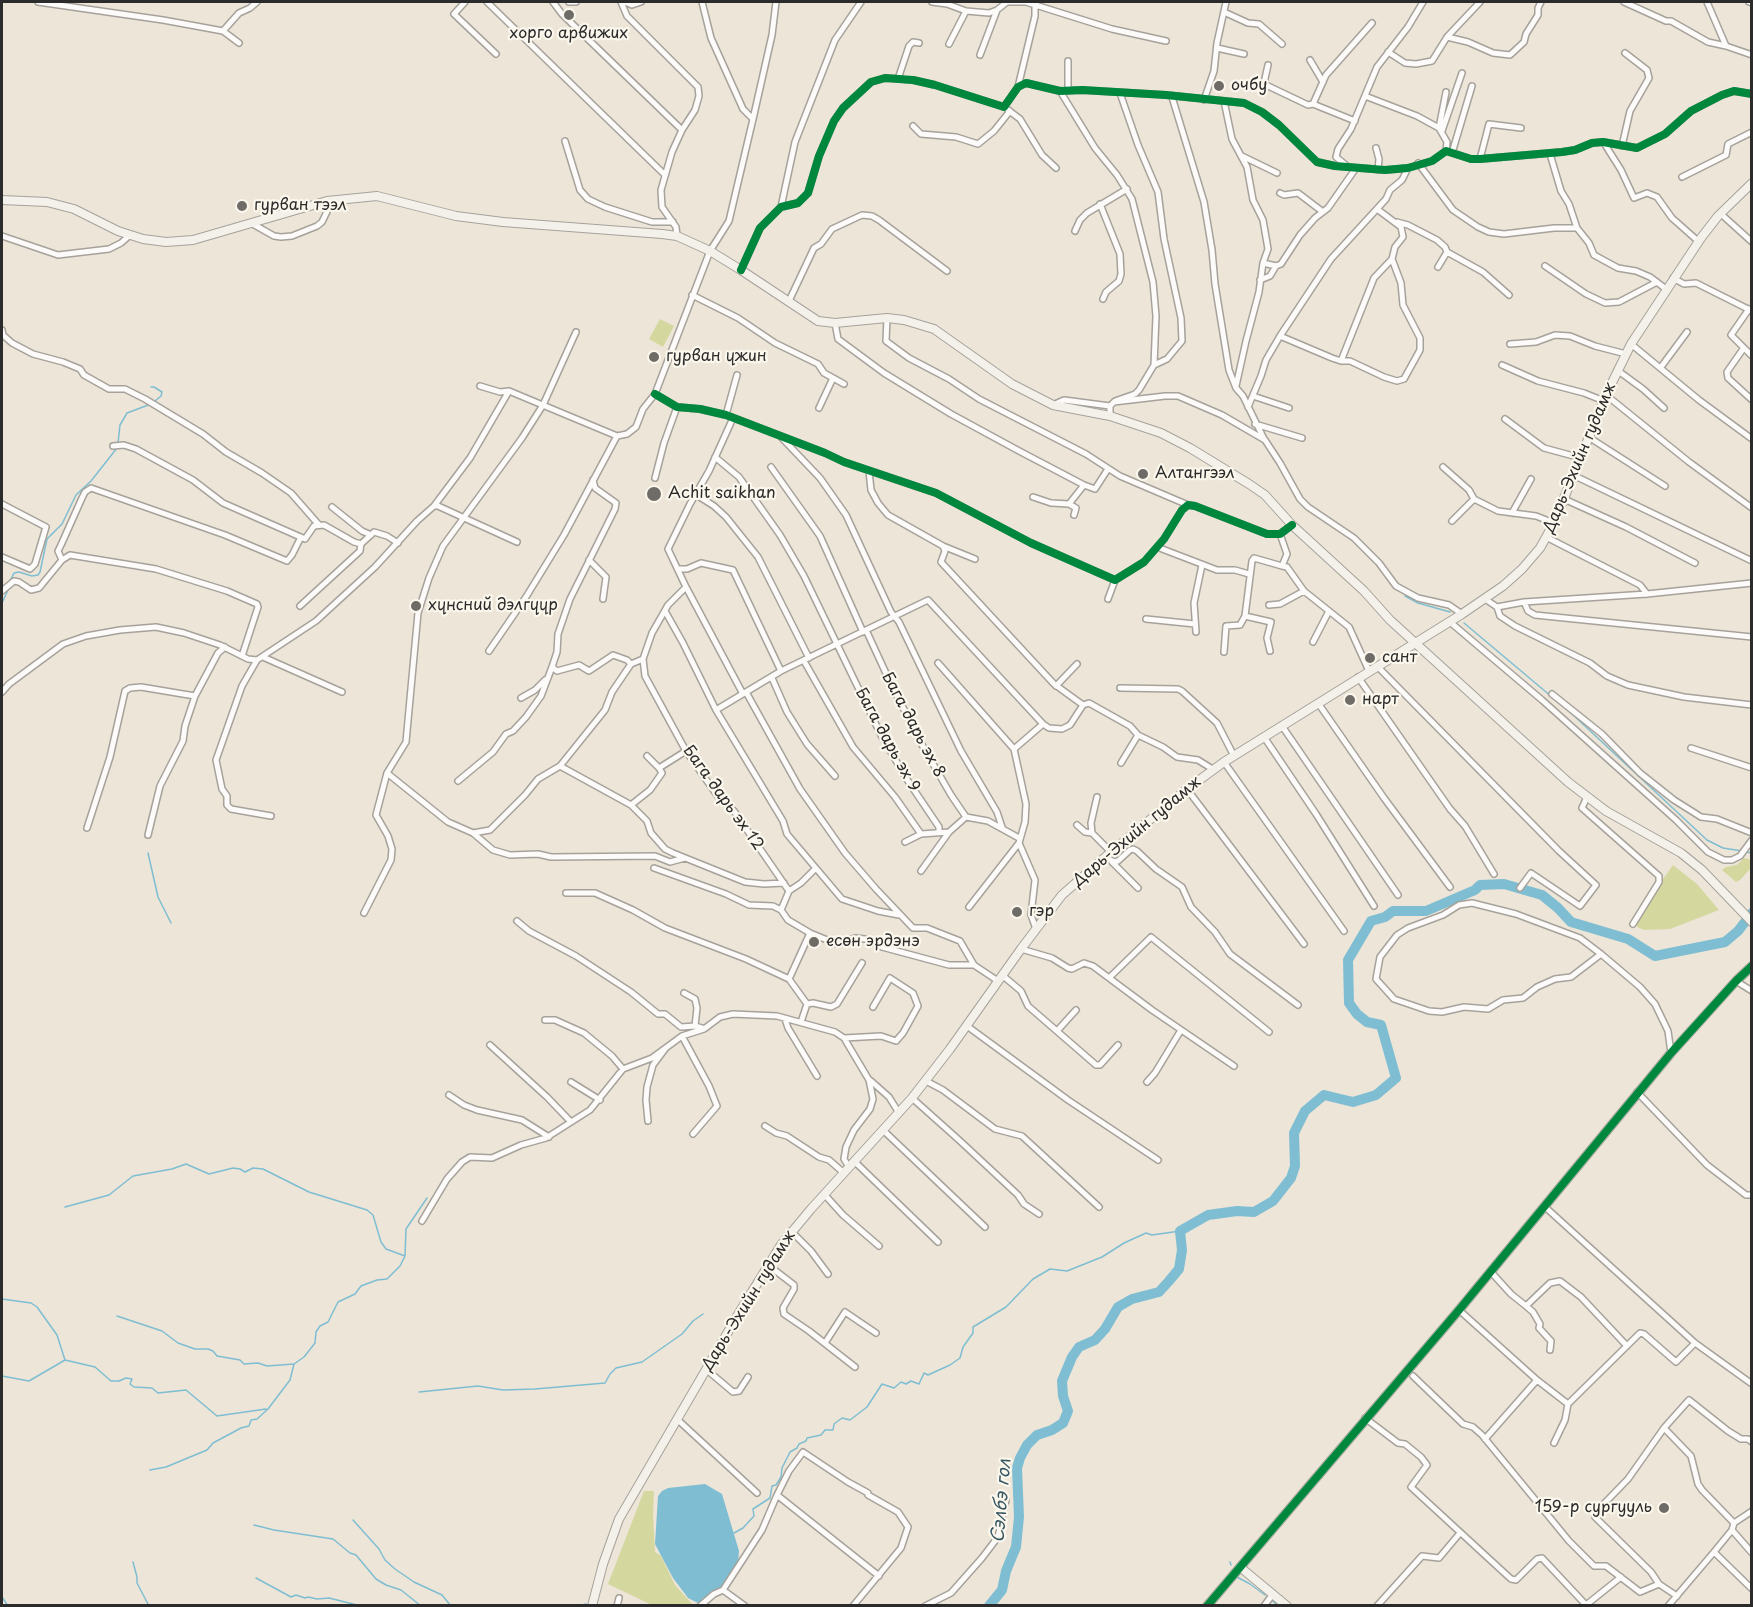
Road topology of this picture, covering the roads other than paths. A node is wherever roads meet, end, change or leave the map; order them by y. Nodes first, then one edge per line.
1 (38, 2) edge
2 (257, 2) edge
3 (465, 2) edge
4 (487, 2) edge
5 (553, 2) edge
6 (569, 2) edge
7 (576, 2) edge
8 (623, 2) edge
9 (641, 2) edge
10 (702, 2) edge
11 (776, 2) edge
12 (861, 2) edge
13 (932, 2) edge
14 (1226, 2) edge
15 (1423, 2) edge
16 (1479, 2) edge
17 (1541, 2) edge
18 (1626, 2) edge
19 (1707, 2) edge
20 (1035, 3) edge
21 (998, 10) junction
22 (966, 11) junction
23 (1224, 12) junction
24 (1372, 22) dead end
25 (223, 31) junction
26 (1447, 37) junction
27 (1166, 40) dead end
28 (239, 43) dead end
29 (919, 43) dead end
30 (949, 44) dead end
31 (1282, 44) dead end
32 (1726, 46) junction
33 (1217, 48) junction
34 (1388, 52) junction
35 (1625, 53) dead end
36 (496, 54) dead end
37 (1244, 54) dead end
38 (980, 55) dead end
39 (1752, 55) edge
40 (1310, 60) dead end
41 (1068, 61) dead end
42 (1268, 65) dead end
43 (1462, 72) dead end
44 (898, 79) junction
45 (1323, 82) junction
46 (1472, 86) dead end
47 (1018, 87) junction
48 (1068, 90) junction
49 (1060, 91) junction
50 (1446, 92) dead end
51 (1120, 93) junction
52 (1752, 94) edge
53 (1365, 96) junction
54 (1172, 97) junction
55 (1204, 100) junction
56 (1224, 101) junction
57 (1312, 104) junction
58 (1007, 109) junction
59 (753, 119) junction
60 (1355, 121) junction
61 (913, 126) dead end
62 (1521, 128) dead end
63 (1440, 129) junction
64 (682, 130) junction
65 (1752, 132) edge
66 (565, 141) dead end
67 (1603, 142) junction
68 (1622, 146) junction
69 (1376, 148) dead end
70 (1449, 152) junction
71 (1550, 154) junction
72 (1240, 155) junction
73 (1480, 159) junction
74 (1418, 163) junction
75 (1348, 167) junction
76 (1056, 168) dead end
77 (1356, 168) junction
78 (1408, 168) junction
79 (1378, 170) junction
80 (1276, 173) dead end
81 (665, 176) junction
82 (1682, 177) dead end
83 (1750, 186) edge
84 (1127, 189) junction
85 (1280, 193) dead end
86 (2, 200) edge
87 (332, 201) junction
88 (1100, 204) junction
89 (781, 207) junction
90 (1377, 209) junction
91 (1323, 212) junction
92 (1721, 214) junction
93 (1395, 221) junction
94 (673, 222) junction
95 (251, 223) junction
96 (1577, 228) junction
97 (1075, 231) dead end
98 (130, 235) junction
99 (2, 236) edge
100 (677, 236) junction
101 (1698, 241) junction
102 (1752, 242) edge
103 (710, 251) junction
104 (1447, 252) junction
105 (1392, 260) junction
106 (1263, 263) junction
107 (1276, 266) junction
108 (1545, 266) dead end
109 (1438, 267) dead end
110 (741, 270) junction
111 (948, 271) dead end
112 (1673, 278) junction
113 (1260, 280) junction
114 (1657, 282) junction
115 (1666, 289) junction
116 (692, 295) junction
117 (1509, 295) dead end
118 (1103, 299) dead end
119 (789, 301) junction
120 (1750, 310) edge
121 (887, 318) junction
122 (835, 323) junction
123 (1687, 332) dead end
124 (576, 333) dead end
125 (2, 335) edge
126 (1280, 336) junction
127 (1510, 344) dead end
128 (1631, 344) junction
129 (1743, 349) junction
130 (1626, 354) junction
131 (1752, 356) edge
132 (1341, 361) junction
133 (1154, 364) junction
134 (1502, 365) dead end
135 (1661, 367) junction
136 (1617, 370) junction
137 (737, 375) dead end
138 (833, 378) junction
139 (844, 384) dead end
140 (480, 386) dead end
141 (1236, 388) junction
142 (509, 391) junction
143 (655, 394) junction
144 (1253, 396) junction
145 (1605, 398) junction
146 (1752, 400) edge
147 (1112, 404) junction
148 (543, 405) junction
149 (1053, 405) junction
150 (677, 407) junction
151 (1248, 407) junction
152 (819, 408) dead end
153 (1289, 408) dead end
154 (1664, 408) dead end
155 (726, 415) junction
156 (1110, 416) junction
157 (733, 418) junction
158 (1505, 419) dead end
159 (1255, 424) junction
160 (617, 436) junction
161 (781, 437) junction
162 (1302, 438) dead end
163 (1590, 438) junction
164 (1752, 439) edge
165 (1265, 440) junction
166 (113, 446) dead end
167 (715, 457) junction
168 (1581, 458) junction
169 (771, 467) dead end
170 (1443, 467) dead end
171 (1108, 469) junction
172 (869, 471) junction
173 (1575, 476) junction
174 (655, 478) dead end
175 (593, 480) junction
176 (1531, 480) dead end
177 (1084, 485) junction
178 (1665, 486) dead end
179 (695, 494) junction
180 (1033, 497) dead end
181 (1474, 499) junction
182 (1564, 499) junction
183 (2, 504) edge
184 (1070, 504) junction
185 (1188, 505) junction
186 (434, 506) junction
187 (332, 507) dead end
188 (1752, 508) edge
189 (1512, 513) junction
190 (1074, 515) dead end
191 (463, 519) junction
192 (1452, 521) dead end
193 (1554, 523) junction
194 (319, 525) junction
195 (1292, 525) junction
196 (1280, 534) junction
197 (371, 535) junction
198 (301, 537) junction
199 (1546, 537) junction
200 (517, 542) dead end
201 (398, 543) junction
202 (361, 544) junction
203 (944, 546) junction
204 (1157, 547) junction
205 (2, 557) edge
206 (975, 559) dead end
207 (62, 560) junction
208 (589, 560) junction
209 (1752, 561) edge
210 (1695, 563) dead end
211 (1202, 566) junction
212 (1282, 566) junction
213 (679, 568) junction
214 (1249, 574) junction
215 (1115, 580) junction
216 (1752, 583) edge
217 (686, 587) junction
218 (2, 591) edge
219 (1304, 591) junction
220 (1647, 594) junction
221 (603, 599) dead end
222 (1108, 599) dead end
223 (1485, 599) junction
224 (1524, 602) junction
225 (1269, 605) dead end
226 (300, 606) dead end
227 (1497, 607) junction
228 (665, 611) junction
229 (1329, 611) junction
230 (1462, 614) junction
231 (1245, 616) junction
232 (895, 617) junction
233 (1146, 619) dead end
234 (1450, 622) junction
235 (1195, 624) junction
236 (865, 631) junction
237 (1196, 632) dead end
238 (1752, 637) edge
239 (1313, 642) dead end
240 (1416, 643) junction
241 (838, 645) junction
242 (225, 648) junction
243 (489, 651) dead end
244 (1270, 651) dead end
245 (1224, 652) dead end
246 (242, 656) junction
247 (260, 659) junction
248 (643, 659) junction
249 (806, 660) junction
250 (938, 663) dead end
251 (631, 664) junction
252 (1077, 664) dead end
253 (552, 667) junction
254 (1373, 668) junction
255 (781, 671) junction
256 (548, 676) junction
257 (1358, 677) junction
258 (772, 678) junction
259 (1056, 686) junction
260 (1120, 688) dead end
261 (2, 692) edge
262 (342, 692) dead end
263 (744, 693) junction
264 (1552, 694) dead end
265 (195, 696) junction
266 (520, 698) dead end
267 (1318, 703) junction
268 (1083, 705) junction
269 (1752, 705) edge
270 (716, 710) junction
271 (1043, 724) junction
272 (1282, 726) junction
273 (1138, 735) junction
274 (1264, 737) junction
275 (1691, 747) dead end
276 (1014, 749) junction
277 (687, 752) junction
278 (647, 756) dead end
279 (1234, 756) junction
280 (1224, 762) junction
281 (1121, 763) dead end
282 (560, 766) junction
283 (659, 768) junction
284 (1752, 768) edge
285 (1214, 770) junction
286 (387, 773) junction
287 (835, 776) dead end
288 (458, 781) dead end
289 (1187, 789) junction
290 (1097, 797) dead end
291 (1587, 797) junction
292 (631, 805) junction
293 (271, 816) dead end
294 (966, 817) junction
295 (1077, 825) dead end
296 (1002, 827) junction
297 (87, 828) dead end
298 (939, 832) junction
299 (949, 832) junction
300 (473, 833) junction
301 (1092, 833) junction
302 (1752, 833) edge
303 (921, 834) junction
304 (148, 835) dead end
305 (1019, 840) junction
306 (1752, 840) edge
307 (904, 842) dead end
308 (1109, 857) junction
309 (685, 858) junction
310 (654, 868) dead end
311 (815, 869) junction
312 (921, 871) dead end
313 (1494, 874) dead end
314 (784, 883) junction
315 (1450, 887) dead end
316 (1138, 888) dead end
317 (1520, 888) dead end
318 (789, 891) junction
319 (566, 893) dead end
320 (1398, 895) dead end
321 (1374, 906) dead end
322 (969, 907) dead end
323 (781, 910) junction
324 (364, 913) dead end
325 (899, 915) junction
326 (517, 921) dead end
327 (1752, 922) edge
328 (1633, 924) dead end
329 (1035, 929) junction
330 (1344, 931) dead end
331 (810, 933) junction
332 (1304, 944) dead end
333 (1021, 949) junction
334 (1602, 954) junction
335 (862, 963) dead end
336 (974, 965) junction
337 (1752, 966) edge
338 (1000, 978) junction
339 (1110, 978) junction
340 (789, 979) junction
341 (1736, 981) junction
342 (1752, 991) edge
343 (684, 993) dead end
344 (807, 1004) junction
345 (1298, 1005) dead end
346 (873, 1007) dead end
347 (1076, 1010) dead end
348 (785, 1019) junction
349 (545, 1020) dead end
350 (801, 1022) junction
351 (695, 1026) junction
352 (967, 1026) junction
353 (704, 1029) junction
354 (1181, 1030) junction
355 (1057, 1031) junction
356 (1269, 1032) dead end
357 (682, 1036) junction
358 (844, 1038) junction
359 (490, 1045) dead end
360 (1118, 1045) dead end
361 (665, 1048) junction
362 (1671, 1053) junction
363 (1234, 1066) dead end
364 (623, 1069) junction
365 (817, 1076) dead end
366 (869, 1080) junction
367 (926, 1080) junction
368 (571, 1082) dead end
369 (1147, 1082) dead end
370 (1637, 1092) junction
371 (449, 1095) dead end
372 (912, 1098) junction
373 (600, 1100) junction
374 (899, 1113) junction
375 (648, 1121) dead end
376 (571, 1122) junction
377 (765, 1126) dead end
378 (884, 1131) junction
379 (693, 1134) dead end
380 (549, 1137) junction
381 (1158, 1160) dead end
382 (849, 1167) junction
383 (824, 1194) junction
384 (1752, 1195) edge
385 (1545, 1206) junction
386 (1099, 1208) dead end
387 (1039, 1214) dead end
388 (423, 1221) dead end
389 (985, 1227) dead end
390 (791, 1231) junction
391 (938, 1242) dead end
392 (879, 1246) dead end
393 (768, 1265) junction
394 (1491, 1272) junction
395 (828, 1274) dead end
396 (1526, 1306) junction
397 (1459, 1310) junction
398 (876, 1333) dead end
399 (825, 1343) junction
400 (1695, 1343) junction
401 (1627, 1346) junction
402 (1550, 1350) dead end
403 (855, 1367) dead end
404 (707, 1370) junction
405 (1413, 1376) dead end
406 (748, 1377) dead end
407 (1538, 1380) junction
408 (1752, 1384) edge
409 (1568, 1404) junction
410 (1365, 1418) junction
411 (678, 1420) junction
412 (1664, 1428) junction
413 (1485, 1439) junction
414 (1752, 1442) edge
415 (1554, 1443) dead end
416 (757, 1493) dead end
417 (777, 1495) junction
418 (1006, 1500) dead end
419 (1752, 1511) edge
420 (1734, 1523) junction
421 (1732, 1530) junction
422 (1460, 1533) junction
423 (1714, 1552) junction
424 (1752, 1553) edge
425 (1240, 1567) junction
426 (879, 1576) junction
427 (1621, 1576) junction
428 (1659, 1584) junction
429 (1752, 1589) edge
430 (723, 1590) junction
431 (1273, 1594) junction
432 (1677, 1596) junction
433 (619, 1598) dead end
434 (592, 1605) edge
435 (617, 1605) edge
436 (700, 1605) edge
437 (745, 1605) edge
438 (853, 1605) edge
439 (925, 1605) edge
440 (1207, 1605) edge
441 (1264, 1605) edge
442 (1287, 1605) edge
443 (1377, 1605) edge
444 (1668, 1605) edge

1 - 25 street
2 - 25 street
3 - 36 street
4 - 81 street
5 - 64 street
6 - 7 street
8 - 9 street
8 - 64 street
10 - 59 street
11 - 59 street
12 - 89 street
13 - 22 street
14 - 23 street
15 - 34 street
16 - 26 street
17 - 26 street
18 - 32 street
19 - 32 street
20 - 21 street
20 - 27 street
20 - 47 street
21 - 22 street
21 - 38 street
22 - 30 street
23 - 31 street
23 - 33 street
24 - 45 street
25 - 28 street
26 - 34 street
29 - 44 street
32 - 39 street
33 - 37 street
33 - 55 street
34 - 53 street
35 - 68 street
40 - 45 street
41 - 48 street
42 - 57 street
43 - 63 street
44 - 58 street
44 - 89 street
45 - 57 street
46 - 70 street
47 - 49 street
47 - 58 street
48 - 49 street
48 - 51 street
49 - 84 street
50 - 63 street
51 - 54 street
51 - 133 street
52 - 68 street
53 - 60 street
53 - 63 street
54 - 55 street
54 - 141 street
55 - 56 street
56 - 72 street
56 - 75 street
57 - 60 street
58 - 61 street
58 - 76 street
59 - 103 street
60 - 75 street
62 - 73 street
63 - 70 street
64 - 81 street
65 - 82 street
66 - 94 street
67 - 68 street
67 - 71 street
67 - 101 street
69 - 79 street
70 - 73 street
70 - 74 street
71 - 73 street
71 - 96 street
72 - 80 street
72 - 106 street
74 - 78 street
74 - 96 street
75 - 77 street
77 - 79 street
77 - 91 street
78 - 79 street
78 - 90 street
81 - 94 street
83 - 92 main road, Дарь-Эхийн гудамж
84 - 88 street
84 - 133 street
85 - 91 street
86 - 98 main road
87 - 95 main road
87 - 95 street
87 - 100 main road
88 - 97 street
88 - 118 street
89 - 110 street
90 - 93 street
90 - 126 street
91 - 107 street
92 - 101 main road, Дарь-Эхийн гудамж
92 - 102 street
93 - 104 street
93 - 105 street
94 - 100 street
95 - 98 main road
96 - 114 street
98 - 99 street
100 - 103 main road
101 - 112 main road, Дарь-Эхийн гудамж
103 - 110 main road
103 - 116 street
104 - 109 street
104 - 117 street
105 - 132 street
105 - 132 street
106 - 107 street
106 - 113 street
107 - 113 street
108 - 114 street
110 - 119 main road
111 - 119 street
112 - 115 main road, Дарь-Эхийн гудамж
112 - 120 street
113 - 141 street
114 - 115 street
115 - 128 main road, Дарь-Эхийн гудамж
116 - 138 street
116 - 143 street
119 - 122 main road
120 - 129 street
121 - 122 main road
121 - 149 main road
121 - 171 street
122 - 177 street
123 - 135 street
124 - 148 street
125 - 194 street
126 - 132 street
126 - 144 street
127 - 130 street
128 - 130 main road, Дарь-Эхийн гудамж
128 - 135 street
129 - 131 street
129 - 146 street
130 - 136 main road, Дарь-Эхийн гудамж
133 - 147 street
134 - 145 street
135 - 164 street
136 - 145 main road, Дарь-Эхийн гудамж
136 - 154 street
137 - 155 street
138 - 139 street
138 - 152 street
140 - 142 street
141 - 151 street
142 - 148 street
142 - 186 street
143 - 150 street
143 - 160 street
144 - 151 street
144 - 153 street
145 - 163 main road, Дарь-Эхийн гудамж
145 - 188 street
147 - 149 street
147 - 156 street
147 - 165 street
148 - 160 street
148 - 191 street
149 - 156 main road
150 - 155 street
150 - 174 street
151 - 159 street
155 - 157 street
156 - 195 main road
157 - 161 street
157 - 167 street
158 - 168 street
159 - 162 street
159 - 165 street
160 - 175 street
161 - 172 street
161 - 232 street
163 - 168 main road, Дарь-Эхийн гудамж
163 - 178 street
165 - 230 street
166 - 198 street
167 - 179 street
167 - 241 street, Бага дарь эх 9
168 - 173 main road, Дарь-Эхийн гудамж
169 - 236 street, Бага дарь эх 8
170 - 181 street
171 - 177 street
171 - 185 street
172 - 203 street
172 - 215 street
173 - 182 main road, Дарь-Эхийн гудамж
173 - 209 street
175 - 208 street
175 - 243 street
176 - 189 street
177 - 184 street
179 - 213 street
179 - 249 street
180 - 184 street
181 - 189 street
181 - 192 street
182 - 193 main road, Дарь-Эхийн гудамж
182 - 210 street
183 - 205 street
184 - 190 street
185 - 196 street
185 - 204 street
186 - 191 street
186 - 201 street
187 - 197 street
189 - 193 street
191 - 200 street
191 - 286 street
193 - 199 main road, Дарь-Эхийн гудамж
194 - 198 street
194 - 202 street
195 - 196 street
195 - 240 main road
196 - 212 street
197 - 201 street
197 - 202 street
198 - 207 street
199 - 220 street
199 - 223 main road, Дарь-Эхийн гудамж
201 - 247 street
202 - 226 street
203 - 206 street
203 - 259 street
204 - 211 street
204 - 215 street
207 - 218 street
207 - 246 street
208 - 221 street
208 - 253 street
211 - 214 street
211 - 235 street
212 - 214 street
212 - 219 street
213 - 217 street
213 - 255 street
214 - 231 street
215 - 222 street
216 - 220 street
217 - 228 street
217 - 263 street
219 - 225 street
219 - 229 street
220 - 224 street
223 - 227 street
223 - 230 main road, Дарь-Эхийн гудамж
224 - 227 street
224 - 238 street
227 - 269 street
228 - 248 street
228 - 270 street
229 - 239 street
229 - 254 street
230 - 234 main road, Дарь-Эхийн гудамж
231 - 244 street
231 - 245 street
232 - 236 street
232 - 271 street
232 - 296 street
233 - 235 street
234 - 240 main road, Дарь-Эхийн гудамж
234 - 306 street
235 - 237 street
236 - 241 street
236 - 294 street, Бага дарь эх 8
240 - 254 main road, Дарь-Эхийн гудамж
240 - 291 main road
241 - 249 street
241 - 298 street, Бага дарь эх 9
242 - 246 street
242 - 261 street
242 - 265 street
246 - 247 street
247 - 262 street
247 - 293 street
248 - 251 street
248 - 277 street, Бага дарь эх 12
249 - 255 street
249 - 303 street
250 - 276 street
251 - 253 street
251 - 282 street
252 - 259 street
253 - 256 street
254 - 257 main road, Дарь-Эхийн гудамж
254 - 317 street
255 - 258 street
256 - 266 street
256 - 288 street
257 - 267 main road, Дарь-Эхийн гудамж
257 - 313 street
258 - 263 street
258 - 287 street
259 - 268 street
260 - 279 street
263 - 270 street
263 - 325 street
264 - 302 street
265 - 297 street
265 - 304 street
267 - 272 main road, Дарь-Эхийн гудамж
267 - 315 street
268 - 271 street
268 - 273 street
270 - 311 street
271 - 276 street
272 - 274 main road, Дарь-Эхийн гудамж
272 - 320 street
273 - 281 street
273 - 285 street
274 - 279 main road, Дарь-Эхийн гудамж
274 - 321 street
275 - 284 street
276 - 305 street
277 - 283 street
277 - 314 street, Бага дарь эх 12
278 - 283 street
279 - 280 main road, Дарь-Эхийн гудамж
280 - 285 main road, Дарь-Эхийн гудамж
280 - 330 street
282 - 292 street
282 - 300 street
283 - 292 street
285 - 289 main road, Дарь-Эхийн гудамж
286 - 300 street
286 - 324 street
289 - 308 main road, Дарь-Эхийн гудамж
289 - 332 street
290 - 301 street
291 - 327 main road
291 - 328 street
292 - 309 street
294 - 296 street
294 - 299 street
295 - 301 street
296 - 305 street
298 - 299 street
298 - 303 street
299 - 312 street
300 - 309 street
301 - 308 street
303 - 307 street
305 - 322 street
305 - 329 street
308 - 316 street
308 - 329 main road, Дарь-Эхийн гудамж
308 - 345 street
309 - 314 street
310 - 323 street
311 - 318 street
311 - 325 street
314 - 318 street, Бага дарь эх 12
318 - 323 street
319 - 340 street
323 - 331 street
325 - 336 street
326 - 351 street
329 - 333 main road, Дарь-Эхийн гудамж
331 - 336 street
331 - 340 street
333 - 338 main road, Дарь-Эхийн гудамж
333 - 339 street
334 - 334 street
334 - 362 street
335 - 344 street
336 - 338 street
337 - 341 main road
338 - 352 main road, Дарь-Эхийн гудамж
338 - 355 street
339 - 354 street
339 - 356 street
340 - 344 street
341 - 342 street
341 - 362 main road
343 - 351 street
344 - 350 street
346 - 358 street
347 - 355 street
348 - 350 street
348 - 353 street
348 - 365 street
349 - 364 street
350 - 358 street
351 - 353 street
352 - 367 main road, Дарь-Эхийн гудамж
352 - 381 street
353 - 357 street
354 - 363 street
354 - 369 street
355 - 360 street
357 - 361 street
357 - 379 street
358 - 366 street
359 - 376 street
361 - 364 street
361 - 375 street
362 - 370 main road
364 - 373 street
366 - 374 street
366 - 382 street
367 - 372 main road, Дарь-Эхийн гудамж
367 - 386 street
368 - 373 street
370 - 384 street
370 - 385 main road
371 - 380 street
372 - 374 main road, Дарь-Эхийн гудамж
372 - 387 street
373 - 376 street
374 - 378 main road, Дарь-Эхийн гудамж
376 - 380 street
377 - 382 street
378 - 382 main road, Дарь-Эхийн гудамж
378 - 389 street
380 - 388 street
382 - 383 main road, Дарь-Эхийн гудамж
382 - 391 street
383 - 390 main road, Дарь-Эхийн гудамж
383 - 392 street
385 - 394 main road
385 - 400 street
390 - 393 main road, Дарь-Эхийн гудамж
390 - 395 street
393 - 399 street
393 - 404 main road, Дарь-Эхийн гудамж
394 - 396 street
394 - 397 main road
396 - 401 street
396 - 402 street
397 - 407 street
397 - 410 main road
398 - 399 street
399 - 403 street
400 - 401 street
400 - 408 street
401 - 409 street
404 - 406 street
404 - 411 main road, Дарь-Эхийн гудамж
405 - 413 street
407 - 409 street
407 - 413 street
409 - 415 street
410 - 422 street
410 - 425 main road
411 - 416 street
411 - 434 main road, Дарь-Эхийн гудамж
412 - 414 street
412 - 420 street
412 - 428 street
413 - 427 street
417 - 426 street
417 - 426 street
417 - 430 street
418 - 439 street
419 - 420 street
420 - 421 street
421 - 423 street
421 - 424 street
422 - 427 street
422 - 443 street
423 - 429 street
423 - 432 street
425 - 431 main road
425 - 440 main road
426 - 438 street
427 - 428 street
428 - 432 street
430 - 436 street
430 - 437 street
431 - 441 street
431 - 442 main road
432 - 444 street
433 - 435 street

